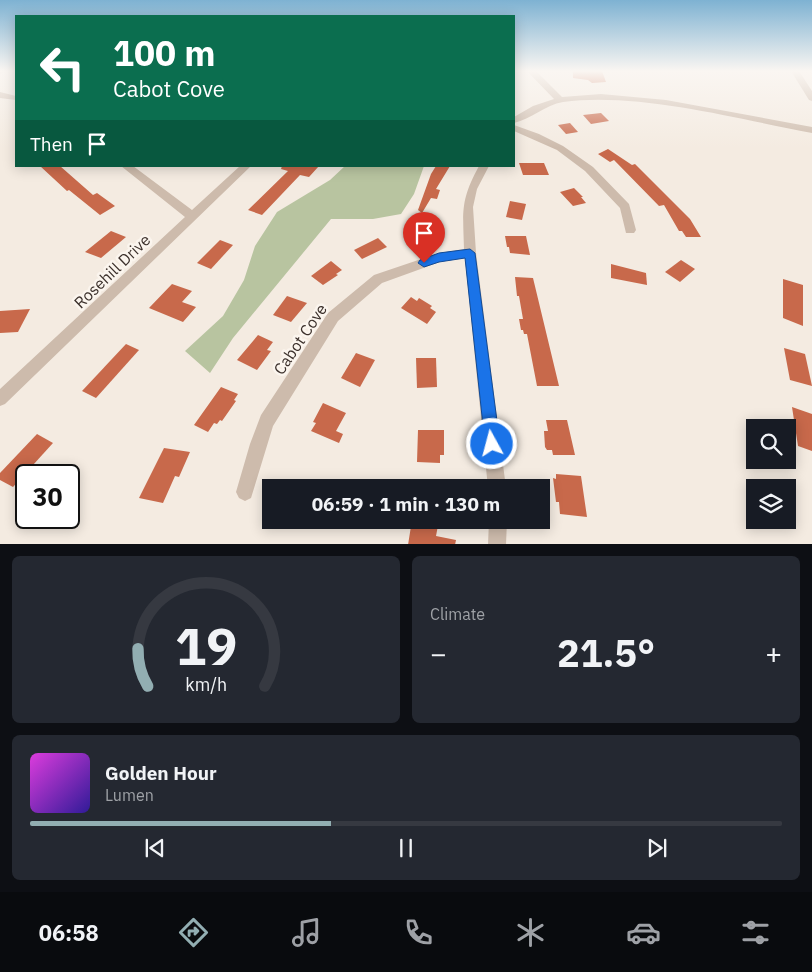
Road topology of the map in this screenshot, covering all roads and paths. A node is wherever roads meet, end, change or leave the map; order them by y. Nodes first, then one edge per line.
1 (556, 96) edge
2 (560, 100) junction
3 (515, 119) edge
4 (515, 128) edge
5 (812, 130) edge
6 (127, 167) edge
7 (245, 167) edge
8 (483, 167) edge
9 (192, 216) junction
10 (630, 230) dead end
11 (470, 253) junction
12 (0, 400) edge
13 (496, 479) edge
14 (246, 492) dead end
15 (498, 529) edge
16 (497, 544) edge

1 - 2 street
2 - 3 street
2 - 5 street
4 - 10 street
6 - 9 street
7 - 9 street, Rosehill Drive
8 - 11 street
9 - 12 street, Rosehill Drive
11 - 13 street
11 - 14 street, Cabot Cove
15 - 16 street

